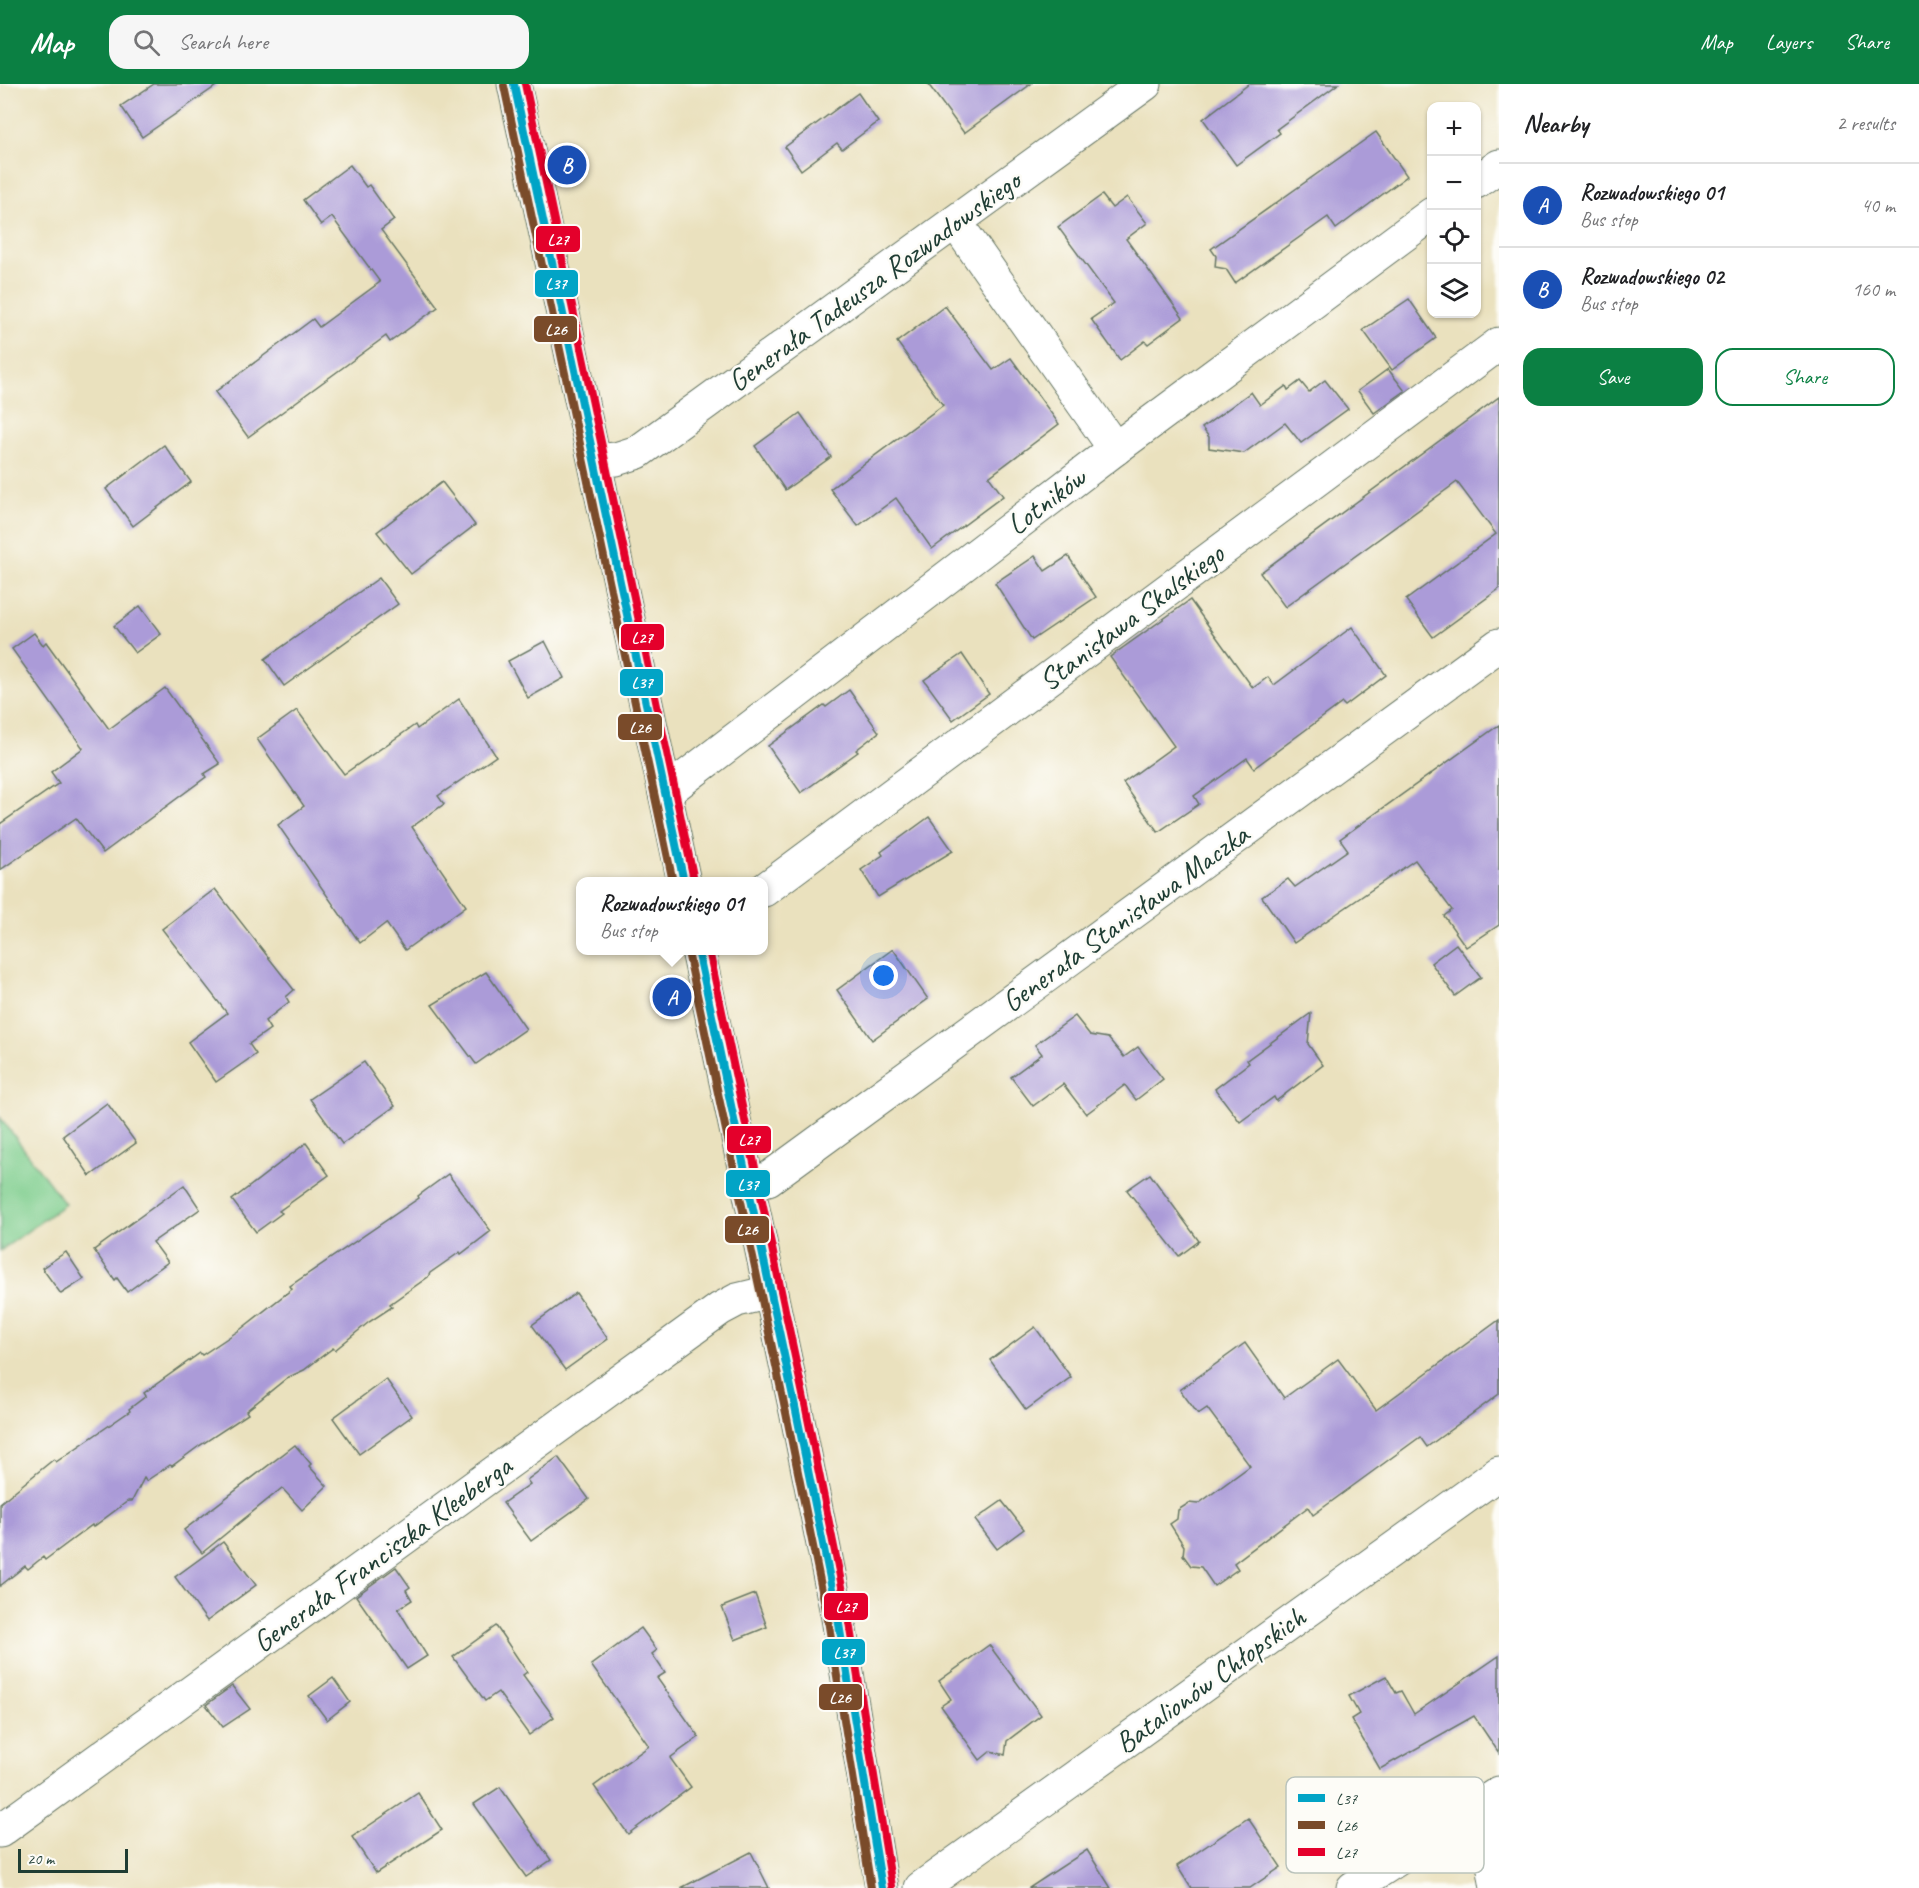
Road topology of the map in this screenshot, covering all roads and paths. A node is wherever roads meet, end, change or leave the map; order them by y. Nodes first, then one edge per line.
1 (514, 84) edge
2 (1145, 84) edge
3 (1499, 166) edge
4 (1481, 179) edge
5 (1427, 217) edge
6 (956, 223) junction
7 (1499, 344) edge
8 (1115, 449) junction
9 (595, 461) junction
10 (1499, 645) edge
11 (665, 793) junction
12 (683, 877) edge
13 (768, 887) edge
14 (699, 955) edge
15 (747, 1185) junction
16 (770, 1292) junction
17 (1499, 1473) edge
18 (1491, 1798) edge
19 (0, 1831) edge
20 (1376, 1873) edge
21 (882, 1888) edge
22 (921, 1888) edge
23 (1353, 1888) edge
24 (1497, 1888) edge

1 - 9 street
2 - 6 street, Generała Tadeusza Rozwadowskiego
3 - 4 street
5 - 8 street, Lotników
6 - 8 street
6 - 9 street, Generała Tadeusza Rozwadowskiego
7 - 13 street, Stanisława Skalskiego
8 - 11 street, Lotników
9 - 11 street
10 - 15 street, Generała Stanisława Maczka
11 - 12 street
14 - 15 street
15 - 16 street
16 - 19 street, Generała Franciszka Kleeberga
16 - 21 street
17 - 22 street, Batalionów Chłopskich
18 - 24 street
20 - 23 street

